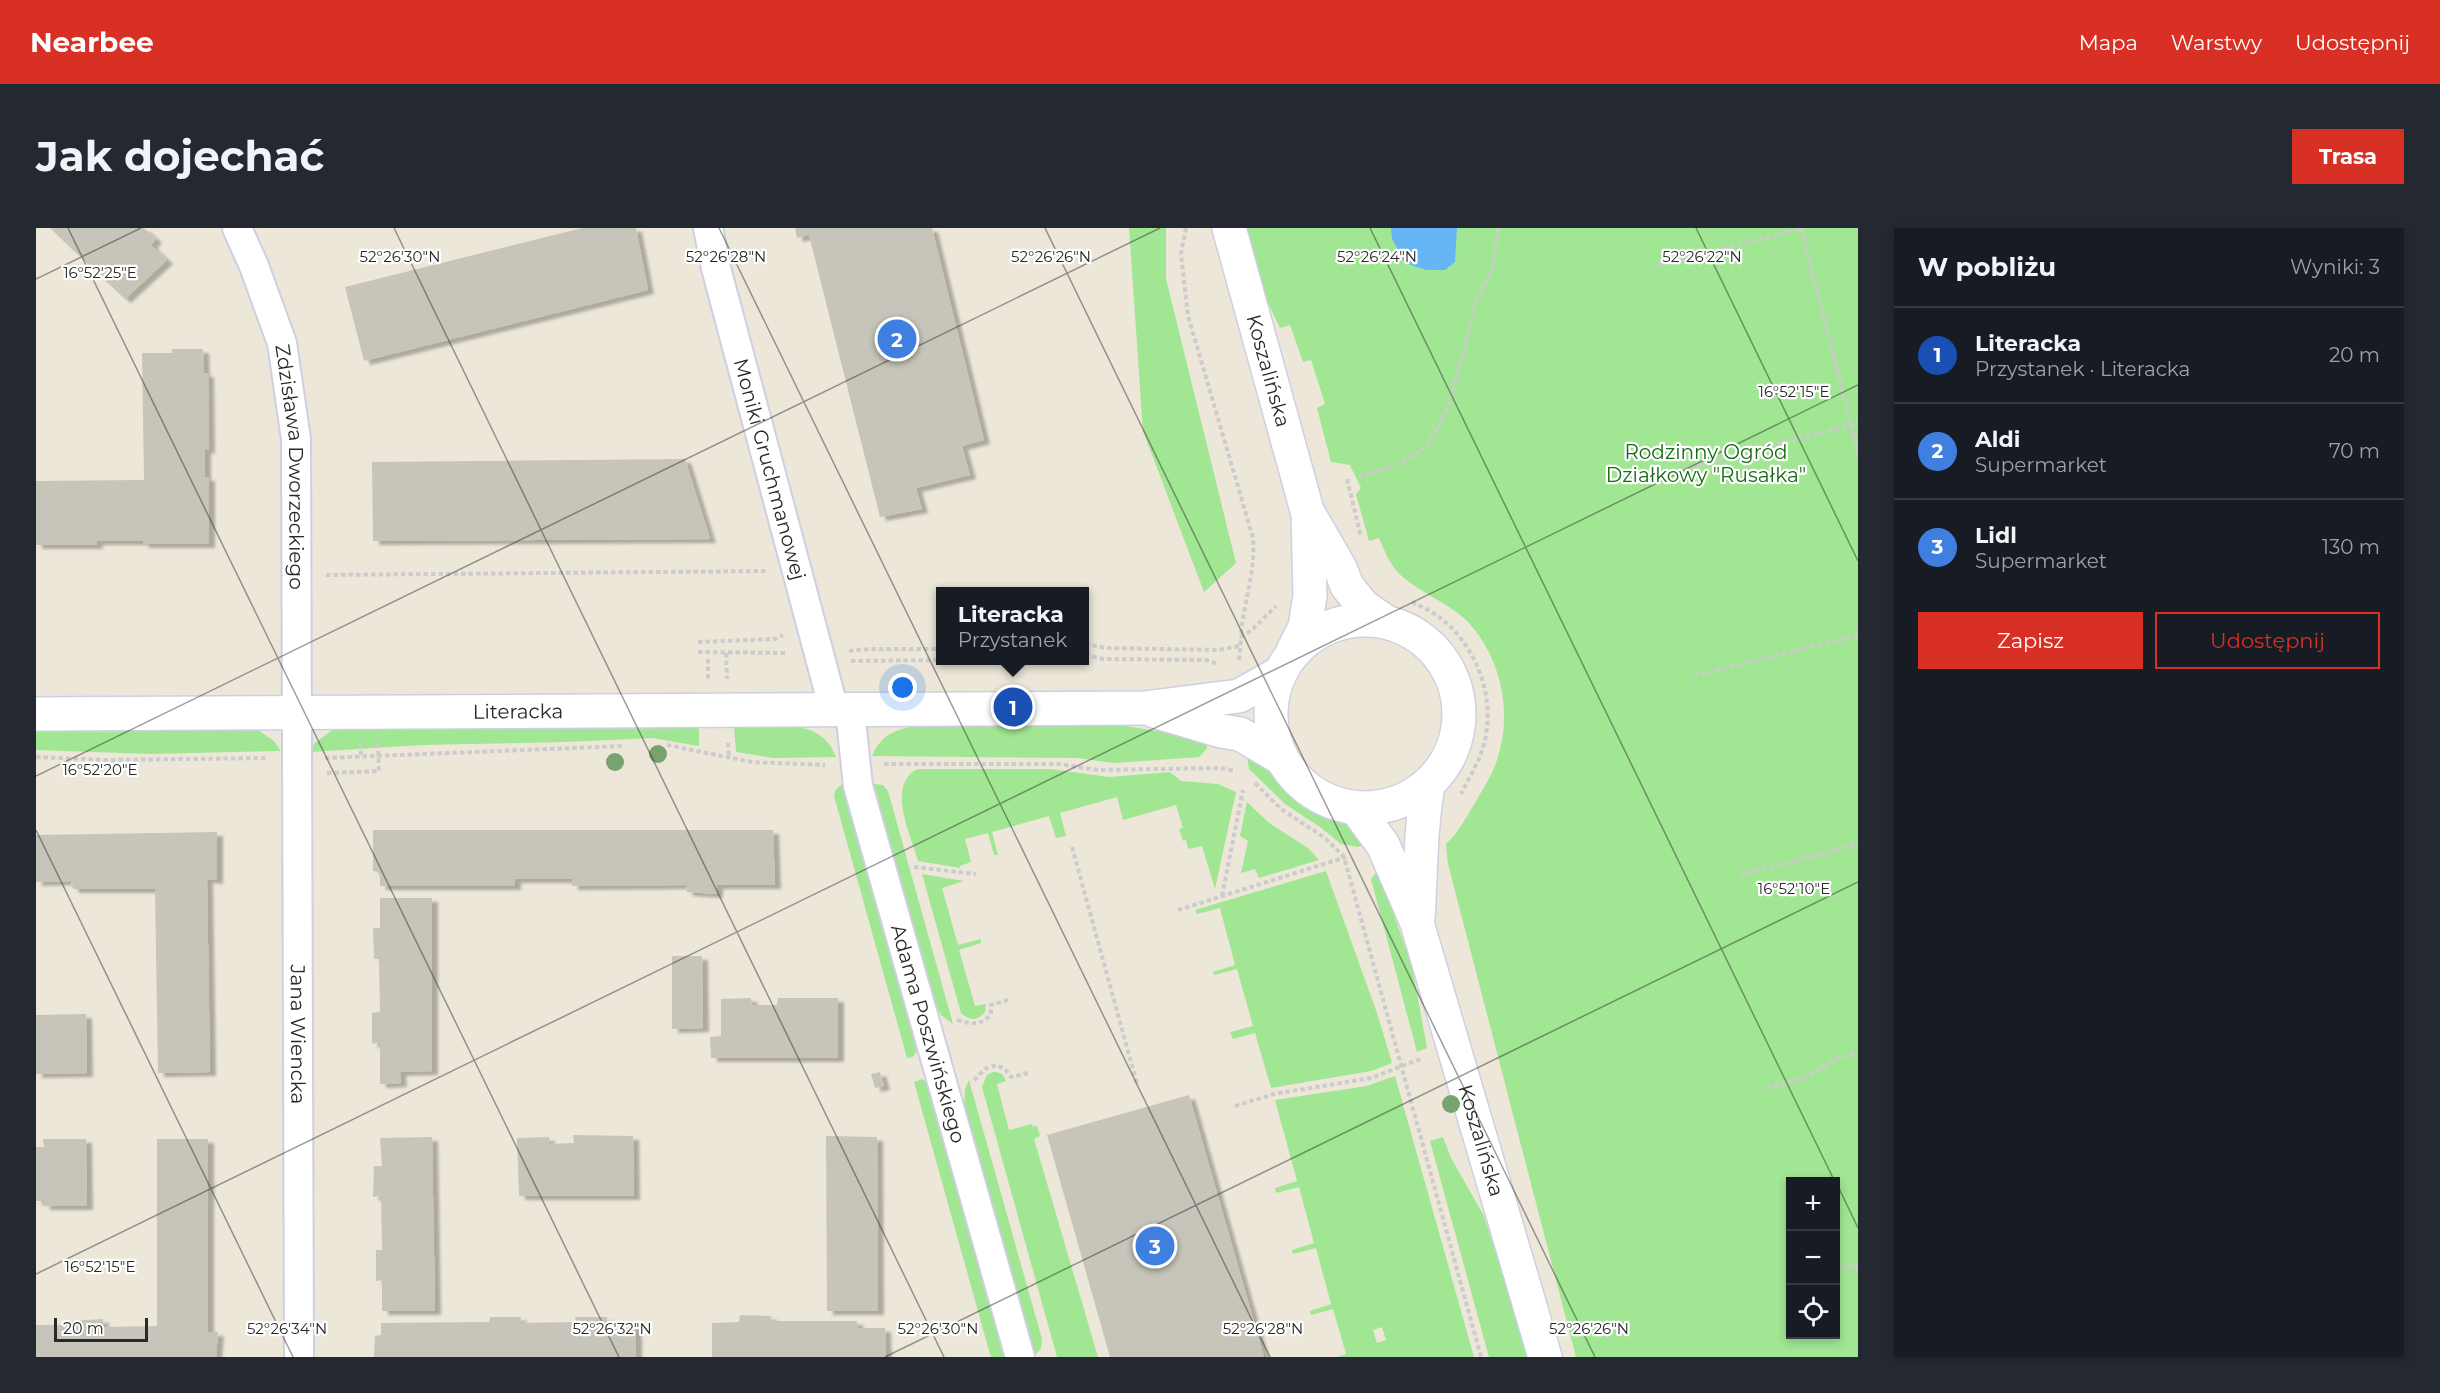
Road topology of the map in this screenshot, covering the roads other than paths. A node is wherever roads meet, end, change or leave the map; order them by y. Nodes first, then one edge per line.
1 (237, 228) edge
2 (708, 228) edge
3 (1229, 228) edge
4 (1308, 514) junction
5 (1396, 610) junction
6 (1285, 663) junction
7 (1144, 708) junction
8 (842, 710) junction
9 (296, 712) junction
10 (36, 714) edge
11 (1281, 758) junction
12 (1428, 786) junction
13 (1358, 811) junction
14 (1417, 923) junction
15 (299, 1357) edge
16 (1020, 1357) edge
17 (1545, 1357) edge

1 - 9 street, Zdzisława Dworzeckiego
2 - 8 street, Moniki Gruchmanowej
3 - 4 street, Koszalińska
4 - 5 street, Koszalińska
4 - 6 street, Koszalińska
5 - 6 street
5 - 12 street
6 - 7 street, Literacka
6 - 11 street
7 - 8 street, Literacka
7 - 11 street, Literacka
8 - 9 street, Literacka
8 - 16 street, Adama Poszwińskiego
9 - 10 street, Literacka
9 - 15 street, Jana Wiencka
11 - 13 street
12 - 13 street
12 - 14 street, Koszalińska
13 - 14 street, Koszalińska
14 - 17 street, Koszalińska

